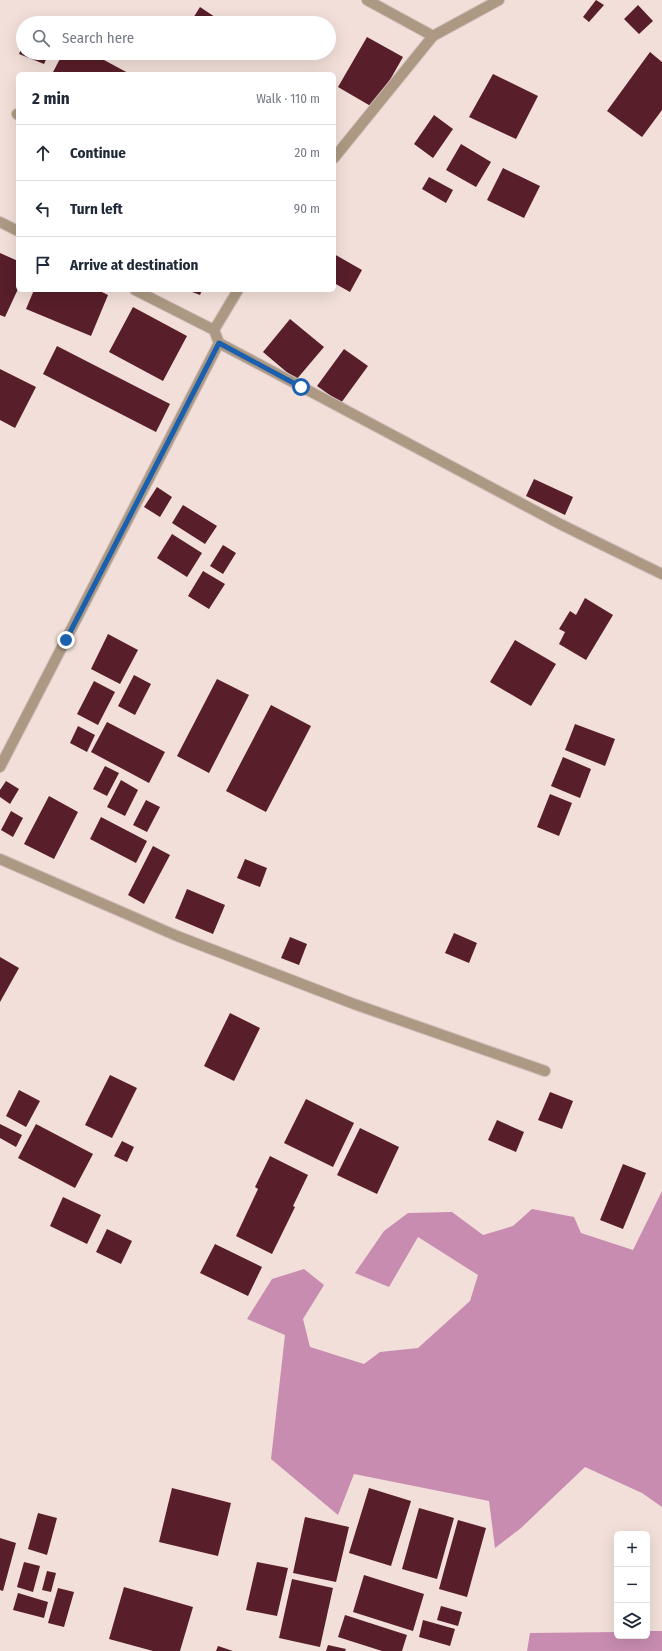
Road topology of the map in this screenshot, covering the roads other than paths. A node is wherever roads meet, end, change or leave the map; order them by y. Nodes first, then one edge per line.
1 (367, 0) edge
2 (499, 0) edge
3 (433, 36) junction
4 (336, 156) edge
5 (0, 222) edge
6 (16, 230) edge
7 (139, 292) edge
8 (237, 292) edge
9 (214, 330) junction
10 (219, 343) junction
11 (662, 574) edge
12 (0, 767) edge
13 (0, 859) edge
14 (545, 1071) dead end

1 - 3 street
2 - 3 street
3 - 4 street
5 - 6 street
7 - 9 street
8 - 9 street
9 - 10 street
10 - 11 street
10 - 12 street
13 - 14 street

